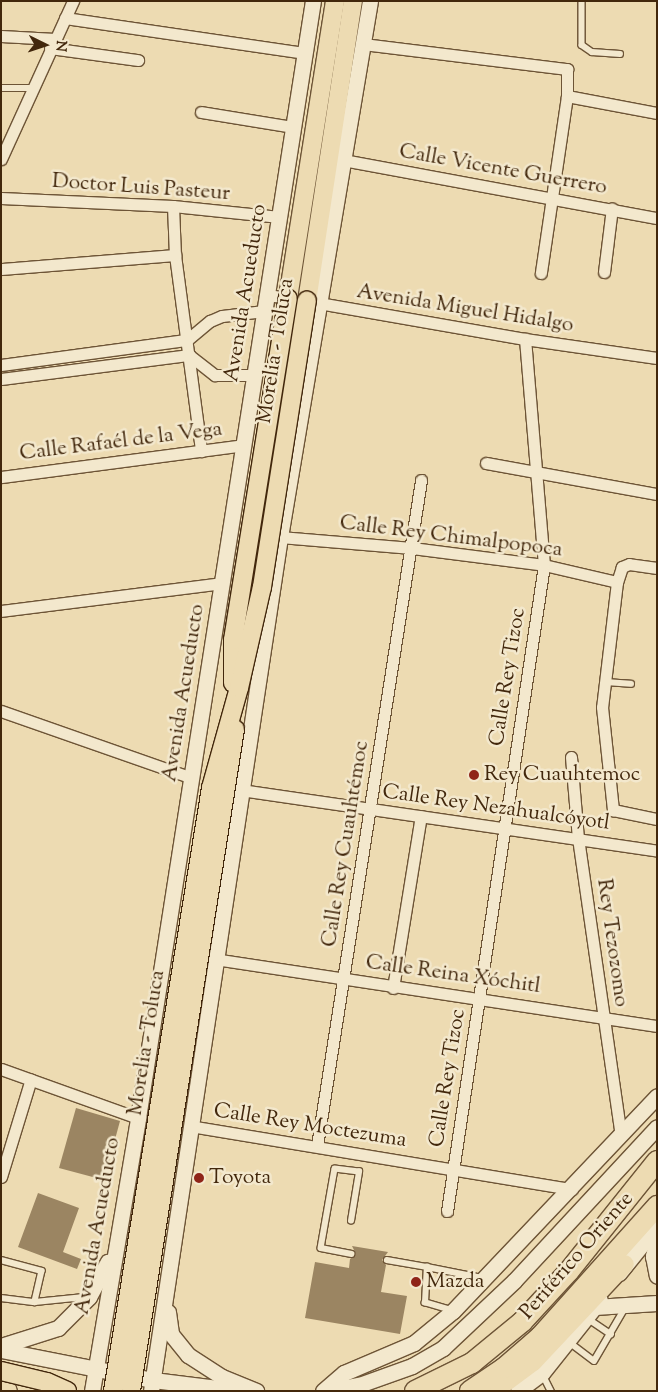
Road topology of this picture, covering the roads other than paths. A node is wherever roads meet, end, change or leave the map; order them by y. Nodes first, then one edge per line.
1 (73, 1) edge
2 (313, 1) edge
3 (334, 1) edge
4 (354, 1) edge
5 (370, 1) edge
6 (582, 1) edge
7 (65, 18) junction
8 (1, 36) edge
9 (53, 43) junction
10 (363, 44) junction
11 (305, 53) junction
12 (620, 54) dead end
13 (138, 60) dead end
14 (1, 88) edge
15 (31, 88) junction
16 (567, 96) junction
17 (201, 112) dead end
18 (657, 113) edge
19 (293, 127) junction
20 (1, 159) edge
21 (343, 160) junction
22 (552, 196) junction
23 (1, 198) edge
24 (173, 206) junction
25 (612, 208) junction
26 (279, 217) junction
27 (657, 218) edge
28 (175, 255) junction
29 (1, 269) edge
30 (604, 272) dead end
31 (541, 273) dead end
32 (267, 295) junction
33 (288, 298) junction
34 (313, 302) junction
35 (264, 311) junction
36 (525, 339) junction
37 (187, 340) junction
38 (189, 355) junction
39 (657, 358) edge
40 (1, 365) edge
41 (255, 375) junction
42 (1, 379) edge
43 (245, 445) junction
44 (201, 451) junction
45 (486, 463) dead end
46 (539, 472) junction
47 (1, 477) edge
48 (421, 480) dead end
49 (657, 494) edge
50 (280, 537) junction
51 (412, 548) junction
52 (544, 565) junction
53 (657, 568) edge
54 (617, 582) junction
55 (223, 583) junction
56 (1, 611) edge
57 (605, 682) junction
58 (631, 684) dead end
59 (1, 711) edge
60 (570, 757) dead end
61 (192, 778) junction
62 (241, 790) junction
63 (370, 808) junction
64 (421, 816) junction
65 (657, 819) edge
66 (504, 828) junction
67 (578, 838) junction
68 (657, 851) edge
69 (214, 959) junction
70 (345, 978) junction
71 (393, 988) junction
72 (479, 996) junction
73 (604, 1017) junction
74 (657, 1026) edge
75 (1, 1069) edge
76 (31, 1079) junction
77 (657, 1096) edge
78 (138, 1118) junction
79 (190, 1126) junction
80 (657, 1127) edge
81 (621, 1135) junction
82 (317, 1146) junction
83 (657, 1161) edge
84 (453, 1168) junction
85 (1, 1177) edge
86 (572, 1189) junction
87 (657, 1206) edge
88 (447, 1210) dead end
89 (351, 1221) dead end
90 (657, 1226) edge
91 (657, 1241) edge
92 (115, 1252) junction
93 (351, 1254) dead end
94 (170, 1258) junction
95 (1, 1260) edge
96 (387, 1260) dead end
97 (625, 1264) junction
98 (427, 1267) junction
99 (152, 1271) junction
100 (657, 1276) edge
101 (485, 1278) junction
102 (89, 1297) junction
103 (1, 1298) edge
104 (35, 1302) junction
105 (627, 1303) junction
106 (657, 1303) edge
107 (454, 1311) junction
108 (591, 1312) junction
109 (612, 1334) junction
110 (100, 1341) junction
111 (569, 1342) junction
112 (1, 1346) edge
113 (1, 1350) edge
114 (157, 1353) junction
115 (23, 1354) junction
116 (96, 1369) junction
117 (1, 1371) edge
118 (542, 1373) junction
119 (149, 1387) edge
120 (1, 1389) edge
121 (7, 1391) edge
122 (37, 1391) edge
123 (68, 1391) edge
124 (92, 1391) edge
125 (113, 1391) edge
126 (131, 1391) edge
127 (241, 1391) edge
128 (256, 1391) edge
129 (322, 1391) edge
130 (327, 1391) edge
131 (415, 1391) edge
132 (470, 1391) edge
133 (494, 1391) edge
134 (518, 1391) edge
135 (551, 1391) edge

1 - 7 street
2 - 11 street, Avenida Acueducto
3 - 33 main road, Morelia - Toluca
4 - 34 main road, Morelia - Toluca
5 - 10 street
6 - 12 lane
7 - 9 street
7 - 11 street
8 - 9 street
9 - 13 street
9 - 15 street
10 - 16 street
10 - 21 street
11 - 19 street, Avenida Acueducto
14 - 15 lane
15 - 20 street
16 - 18 street
16 - 22 street
17 - 19 street
19 - 26 street, Avenida Acueducto
21 - 22 street, Calle Vicente Guerrero
21 - 34 street
22 - 25 street, Calle Vicente Guerrero
22 - 31 street
23 - 24 street, Doctor Luis Pasteur
24 - 26 street, Doctor Luis Pasteur
24 - 28 street
25 - 27 street, Calle Vicente Guerrero
25 - 30 street
26 - 32 street, Avenida Acueducto
28 - 29 street
28 - 37 street
32 - 33 street, Avenida Miguel Hidalgo
32 - 35 street, Avenida Acueducto
33 - 34 street, Avenida Miguel Hidalgo
33 - 99 main road, Morelia - Toluca, bridge
34 - 36 street, Avenida Miguel Hidalgo
34 - 50 street
34 - 125 main road, Morelia - Toluca, bridge
35 - 37 street
35 - 41 street, Avenida Acueducto
36 - 39 street, Avenida Miguel Hidalgo
36 - 46 street, Calle Rey Tizoc
37 - 38 street
37 - 40 street
38 - 41 street
38 - 42 street
38 - 44 street
41 - 43 street, Avenida Acueducto
43 - 44 street, Calle Rafaél de la Vega
43 - 55 street, Avenida Acueducto
44 - 47 street, Calle Rafaél de la Vega
45 - 46 street
46 - 49 street
46 - 52 street, Calle Rey Tizoc
48 - 51 street, Calle Rey Cuauhtémoc
50 - 51 street, Calle Rey Chimalpopoca
50 - 62 street
51 - 52 street, Calle Rey Chimalpopoca
51 - 63 street, Calle Rey Cuauhtémoc
52 - 54 street, Calle Rey Chimalpopoca
52 - 66 street, Calle Rey Tizoc
53 - 54 street
54 - 57 street
55 - 56 street
55 - 61 street, Avenida Acueducto
57 - 58 lane
57 - 65 street
59 - 61 street
60 - 67 street, Rey Tezozomo
61 - 78 street, Avenida Acueducto
62 - 63 street, Calle Rey Nezahualcóyotl
62 - 69 street
63 - 64 street, Calle Rey Nezahualcóyotl
63 - 70 street, Calle Rey Cuauhtémoc
64 - 66 street, Calle Rey Nezahualcóyotl
64 - 71 street
66 - 67 street, Calle Rey Nezahualcóyotl
66 - 72 street, Calle Rey Tizoc
67 - 68 street, Calle Rey Nezahualcóyotl
67 - 73 street, Rey Tezozomo
69 - 70 street, Calle Reina Xóchitl
69 - 79 street
70 - 71 street, Calle Reina Xóchitl
70 - 82 street, Calle Rey Cuauhtémoc
71 - 72 street, Calle Reina Xóchitl
72 - 73 street, Calle Reina Xóchitl
72 - 84 street, Calle Rey Tizoc
73 - 74 street, Calle Reina Xóchitl
73 - 81 street, Rey Tezozomo
75 - 76 street
76 - 78 street
76 - 85 street
77 - 81 street
78 - 92 street, Avenida Acueducto
79 - 82 street, Calle Rey Moctezuma
79 - 94 street
80 - 130 street
81 - 86 street
82 - 84 street, Calle Rey Moctezuma
83 - 131 highway, Periférico Oriente
84 - 86 street, Calle Rey Moctezuma
84 - 88 street, Calle Rey Tizoc
86 - 101 street
87 - 132 highway, Periférico Oriente
89 - 93 lane
90 - 97 street
91 - 100 street
92 - 102 street
92 - 110 street, Avenida Acueducto
94 - 114 street
94 - 128 street
95 - 104 lane
96 - 98 lane
97 - 108 street
97 - 133 main road
98 - 101 lane
98 - 107 lane
99 - 119 main road, bridge
99 - 126 main road, Morelia - Toluca, bridge
101 - 107 street
102 - 104 lane
102 - 112 street
103 - 104 lane
105 - 106 street
105 - 108 street
105 - 109 lane
107 - 129 street
108 - 109 lane
108 - 111 street
109 - 111 lane
110 - 114 street
110 - 116 street, Avenida Acueducto
111 - 118 street
113 - 115 street
114 - 119 street
115 - 116 street
115 - 122 street
116 - 119 street
116 - 124 street, Avenida Acueducto
117 - 123 main road, bridge
118 - 134 street
118 - 135 lane
119 - 127 street
120 - 121 highway

